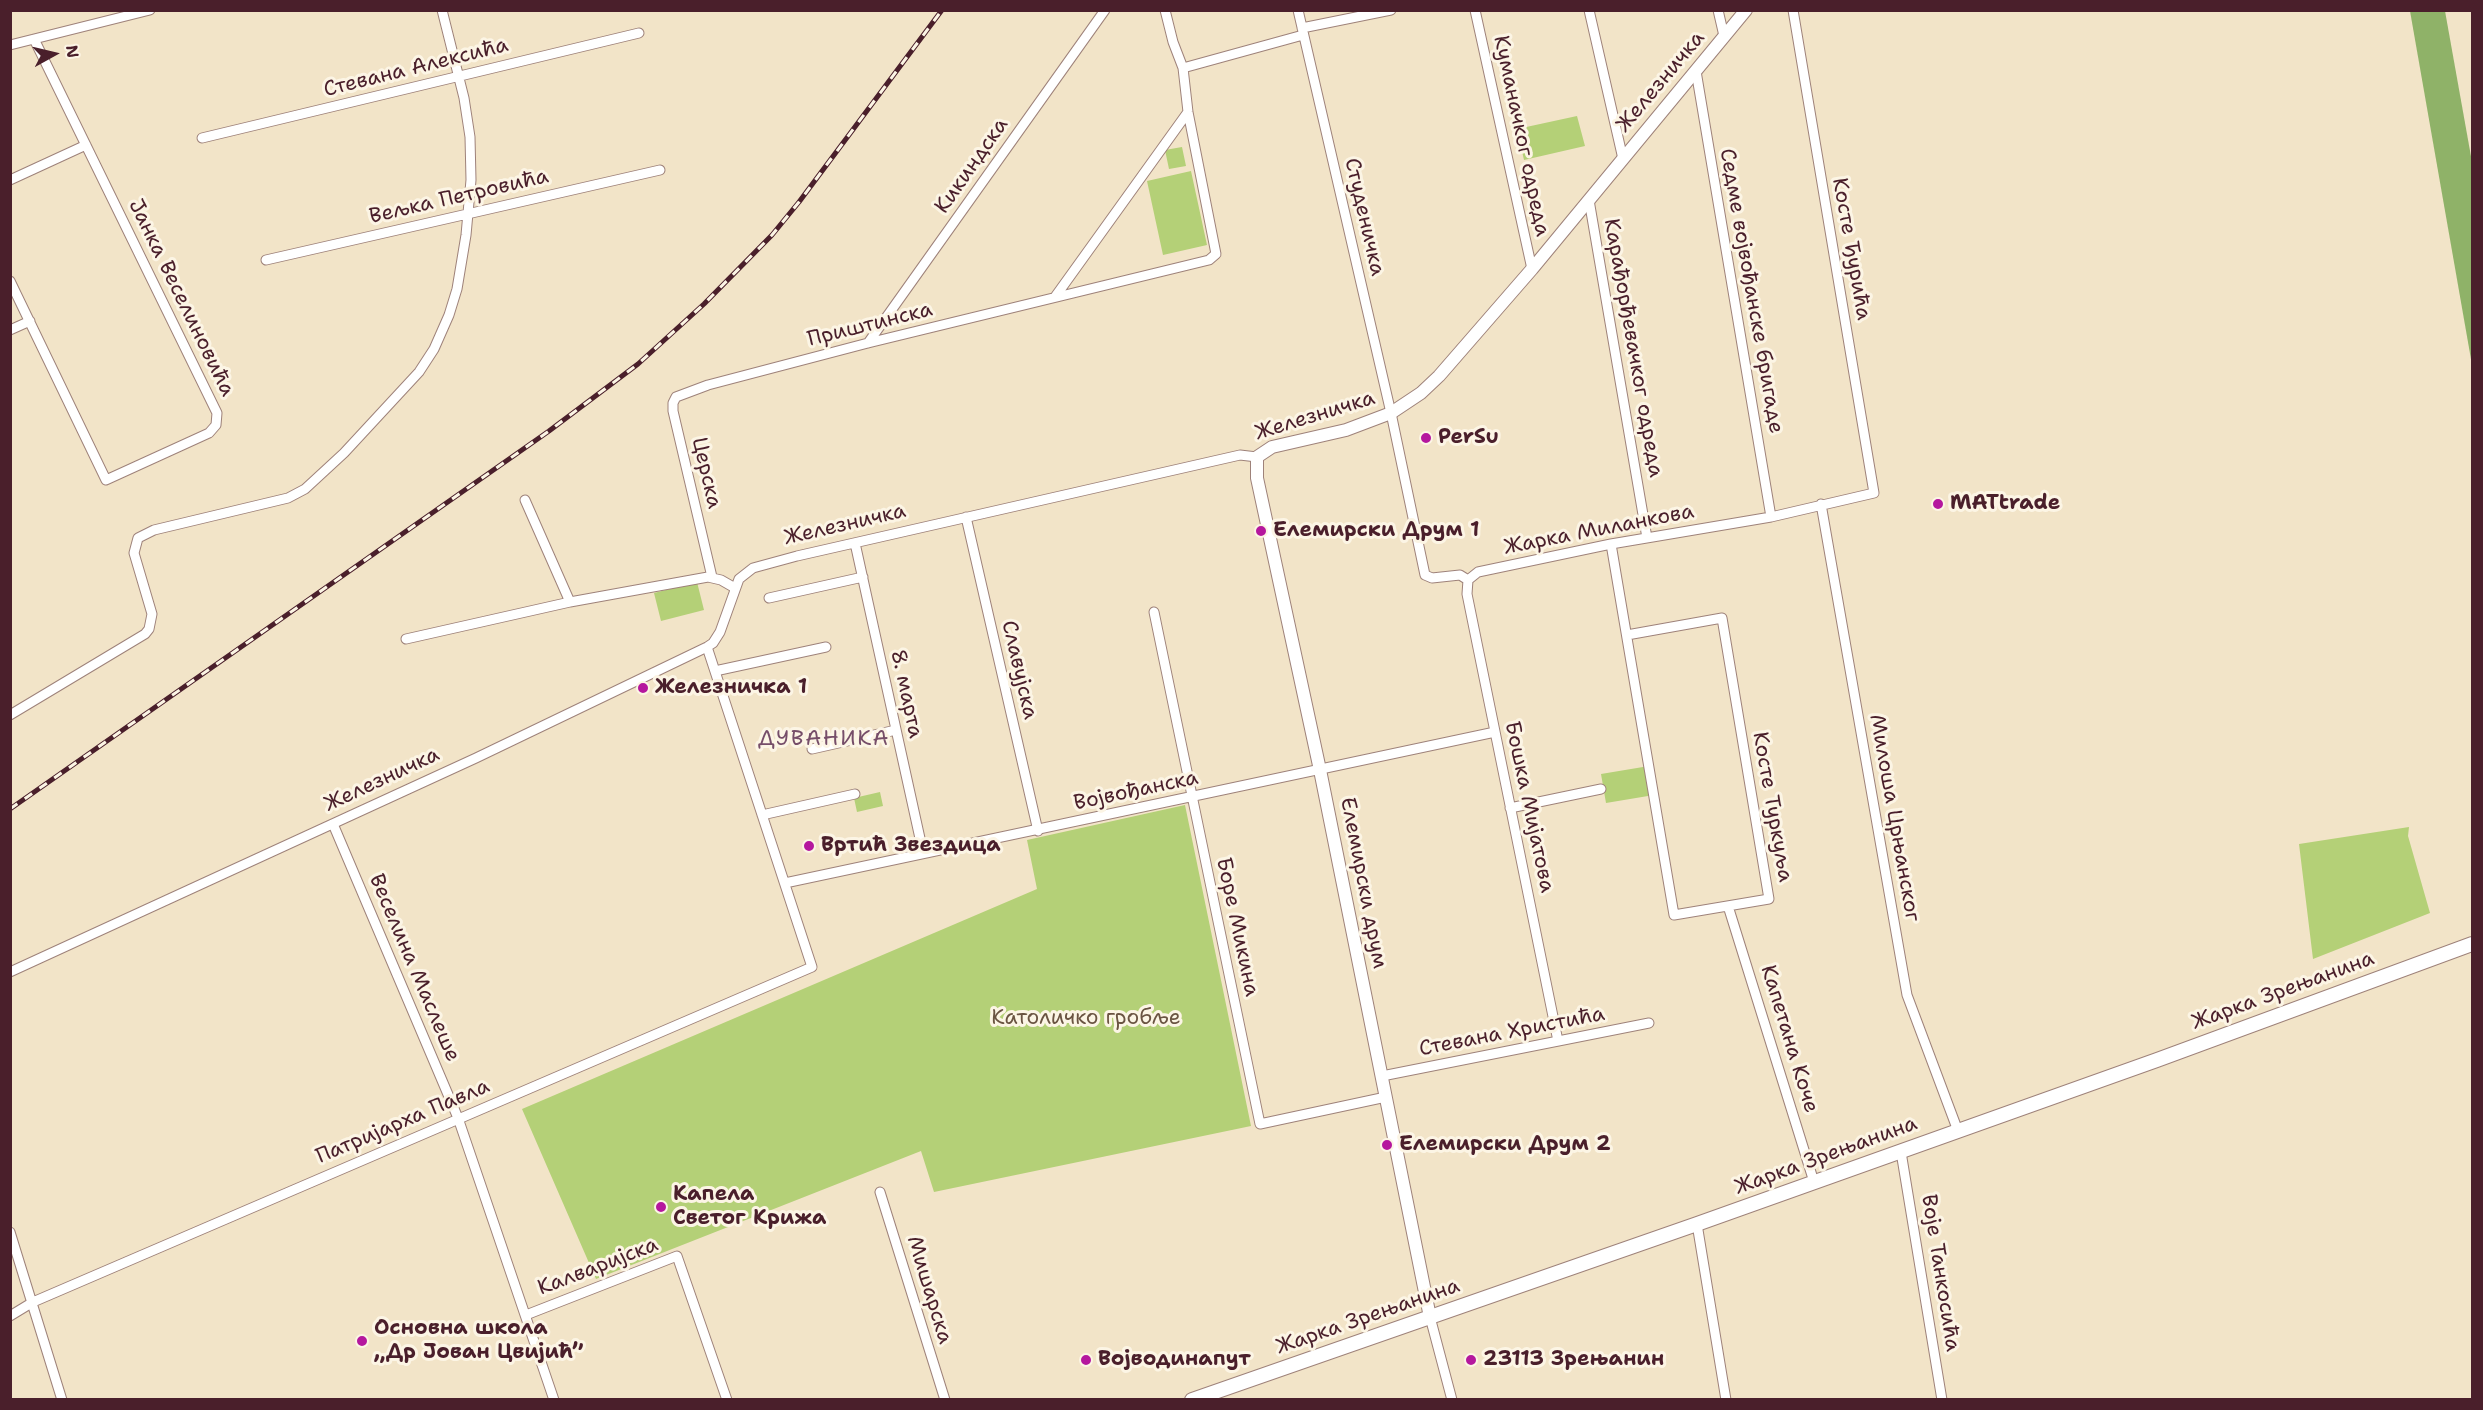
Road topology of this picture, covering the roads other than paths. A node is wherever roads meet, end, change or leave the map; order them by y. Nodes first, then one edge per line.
1 (150, 10) edge
2 (442, 10) edge
3 (1105, 10) edge
4 (1166, 10) edge
5 (1298, 10) edge
6 (1391, 10) edge
7 (1475, 10) edge
8 (1589, 10) edge
9 (1718, 10) edge
10 (1746, 10) edge
11 (1793, 10) edge
12 (1303, 32) junction
13 (639, 33) dead end
14 (1724, 36) junction
15 (34, 39) junction
16 (10, 45) edge
17 (1183, 68) junction
18 (1696, 71) junction
19 (459, 76) junction
20 (1188, 112) junction
21 (202, 138) dead end
22 (86, 145) junction
23 (1623, 159) junction
24 (660, 170) dead end
25 (10, 180) edge
26 (1589, 200) junction
27 (469, 213) junction
28 (266, 260) dead end
29 (1532, 269) junction
30 (10, 281) edge
31 (1055, 297) junction
32 (30, 321) junction
33 (10, 330) edge
34 (868, 343) junction
35 (695, 389) joint
36 (1392, 413) junction
37 (1257, 457) junction
38 (1874, 494) joint
39 (525, 500) dead end
40 (1821, 504) junction
41 (966, 517) junction
42 (1771, 517) junction
43 (1647, 538) junction
44 (855, 543) junction
45 (1611, 544) junction
46 (712, 577) junction
47 (863, 577) junction
48 (1468, 580) junction
49 (735, 588) junction
50 (769, 598) dead end
51 (570, 602) junction
52 (1154, 612) dead end
53 (1627, 634) junction
54 (406, 639) dead end
55 (707, 647) junction
56 (826, 647) dead end
57 (716, 671) junction
58 (10, 715) edge
59 (896, 730) junction
60 (1495, 732) junction
61 (812, 749) dead end
62 (1320, 770) junction
63 (1601, 789) dead end
64 (855, 794) dead end
65 (1192, 798) junction
66 (1510, 808) junction
67 (762, 815) junction
68 (333, 824) junction
69 (1038, 831) junction
70 (923, 852) junction
71 (785, 883) junction
72 (1728, 906) junction
73 (2472, 944) edge
74 (10, 972) edge
75 (1649, 1023) dead end
76 (1558, 1041) junction
77 (1382, 1076) junction
78 (1386, 1097) junction
79 (458, 1118) junction
80 (1958, 1131) junction
81 (1901, 1152) junction
82 (1814, 1182) junction
83 (880, 1192) dead end
84 (1697, 1224) junction
85 (10, 1232) edge
86 (33, 1302) junction
87 (526, 1315) junction
88 (10, 1316) edge
89 (1430, 1317) junction
90 (62, 1400) edge
91 (554, 1400) edge
92 (727, 1400) edge
93 (945, 1400) edge
94 (1192, 1400) edge
95 (1452, 1400) edge
96 (1726, 1400) edge
97 (1942, 1400) edge

1 - 15 street
2 - 19 street
3 - 34 street, Кикиндска
4 - 17 street
5 - 12 street, Студеничка
6 - 12 street
7 - 29 street, Куманачког одреда
8 - 23 street
9 - 14 street
10 - 14 street, Железничка
11 - 38 street, Косте Ђурића
12 - 17 street
12 - 36 street, Студеничка
13 - 19 street, Стевана Алексића
14 - 18 street, Железничка
15 - 16 street
15 - 22 street, Јанка Веселиновића
17 - 20 street, Приштинска
18 - 23 street, Железничка
18 - 42 street, Седме војвођанске бригаде
19 - 21 street, Стевана Алексића
19 - 27 street
20 - 31 street
20 - 31 street, Приштинска
22 - 25 street
22 - 32 street, Јанка Веселиновића
23 - 26 street, Железничка
24 - 27 street, Вељка Петровића
26 - 29 street, Железничка
26 - 43 street, Карађорђевачког одреда
27 - 28 street, Вељка Петровића
27 - 58 street
29 - 36 street, Железничка
30 - 32 street, Јанка Веселиновића
31 - 34 street, Приштинска
32 - 33 street
34 - 35 street, Приштинска
35 - 46 street, Церска
36 - 37 street, Железничка
36 - 48 street, Жарка Миланкова
37 - 41 street, Железничка
37 - 62 street, Елемирски друм
38 - 40 street, Жарка Миланкова
39 - 51 street
40 - 42 street, Жарка Миланкова
40 - 80 street, Милоша Црњанског
41 - 44 street, Железничка
41 - 69 street, Славујска
42 - 43 street, Жарка Миланкова
43 - 45 street, Жарка Миланкова
44 - 47 street, 8. марта
44 - 49 street, Железничка
45 - 48 street, Жарка Миланкова
45 - 53 street, Косте Туркуља
46 - 49 street
46 - 51 street
47 - 50 street
47 - 59 street, 8. марта
48 - 60 street, Бошка Мијатова
49 - 55 street, Железничка
51 - 54 street
52 - 65 street, Боре Микина
53 - 72 street, Косте Туркуља
53 - 72 street, Косте Туркуља
55 - 57 street
55 - 68 street, Железничка
56 - 57 street
57 - 67 street
59 - 61 street
59 - 70 street, 8. марта
60 - 62 street, Војвођанска
60 - 66 street, Бошка Мијатова
62 - 65 street, Војвођанска
62 - 77 street, Елемирски друм
63 - 66 street
64 - 67 street
65 - 69 street, Војвођанска
65 - 78 street, Боре Микина
66 - 76 street, Бошка Мијатова
67 - 71 street
68 - 74 street, Железничка
68 - 79 street, Веселина Маслеше
69 - 70 street, Војвођанска
70 - 71 street, Војвођанска
71 - 79 street, Патријарха Павла
72 - 82 street, Капетана Коче
73 - 80 main road, Жарка Зрењанина
75 - 76 street, Стевана Христића
76 - 77 street, Стевана Христића
77 - 78 street, Елемирски друм
78 - 89 street, Елемирски друм
79 - 86 street, Патријарха Павла
79 - 87 street, Веселина Маслеше
80 - 81 main road, Жарка Зрењанина
81 - 82 main road, Жарка Зрењанина
81 - 97 street, Воје Танкосића
82 - 84 main road, Жарка Зрењанина
83 - 93 street, Мишарска
84 - 89 main road, Жарка Зрењанина
84 - 96 street
85 - 86 street
86 - 88 street, Патријарха Павла
86 - 90 street
87 - 91 street, Веселина Маслеше
87 - 92 street, Калваријска
89 - 94 main road, Жарка Зрењанина
89 - 95 street

